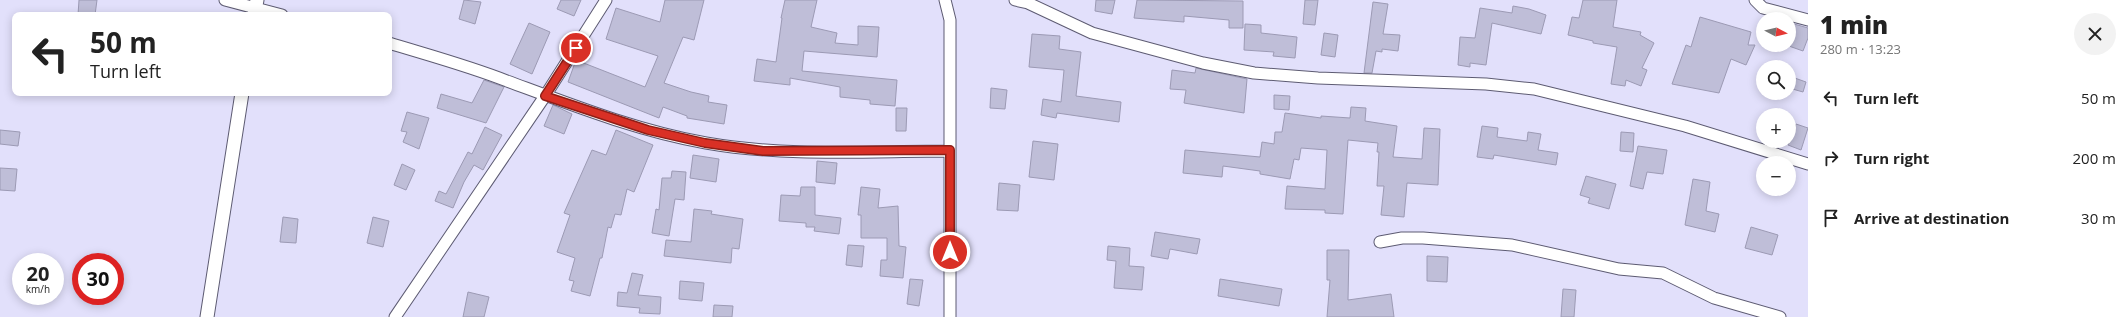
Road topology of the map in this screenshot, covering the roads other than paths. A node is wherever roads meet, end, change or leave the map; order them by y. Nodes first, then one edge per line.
1 (225, 0) edge
2 (606, 0) edge
3 (945, 0) edge
4 (1015, 0) edge
5 (1755, 0) edge
6 (256, 8) edge
7 (271, 12) edge
8 (1808, 20) edge
9 (392, 44) edge
10 (242, 96) edge
11 (545, 96) junction
12 (950, 150) junction
13 (1808, 164) edge
14 (1380, 242) dead end
15 (207, 317) edge
16 (395, 317) edge
17 (950, 317) edge
18 (1780, 317) edge

1 - 6 street
2 - 11 street
3 - 12 street
4 - 13 street
5 - 8 street
6 - 7 street
9 - 11 street
10 - 15 street
11 - 12 street
11 - 16 street
12 - 17 street
14 - 18 street

